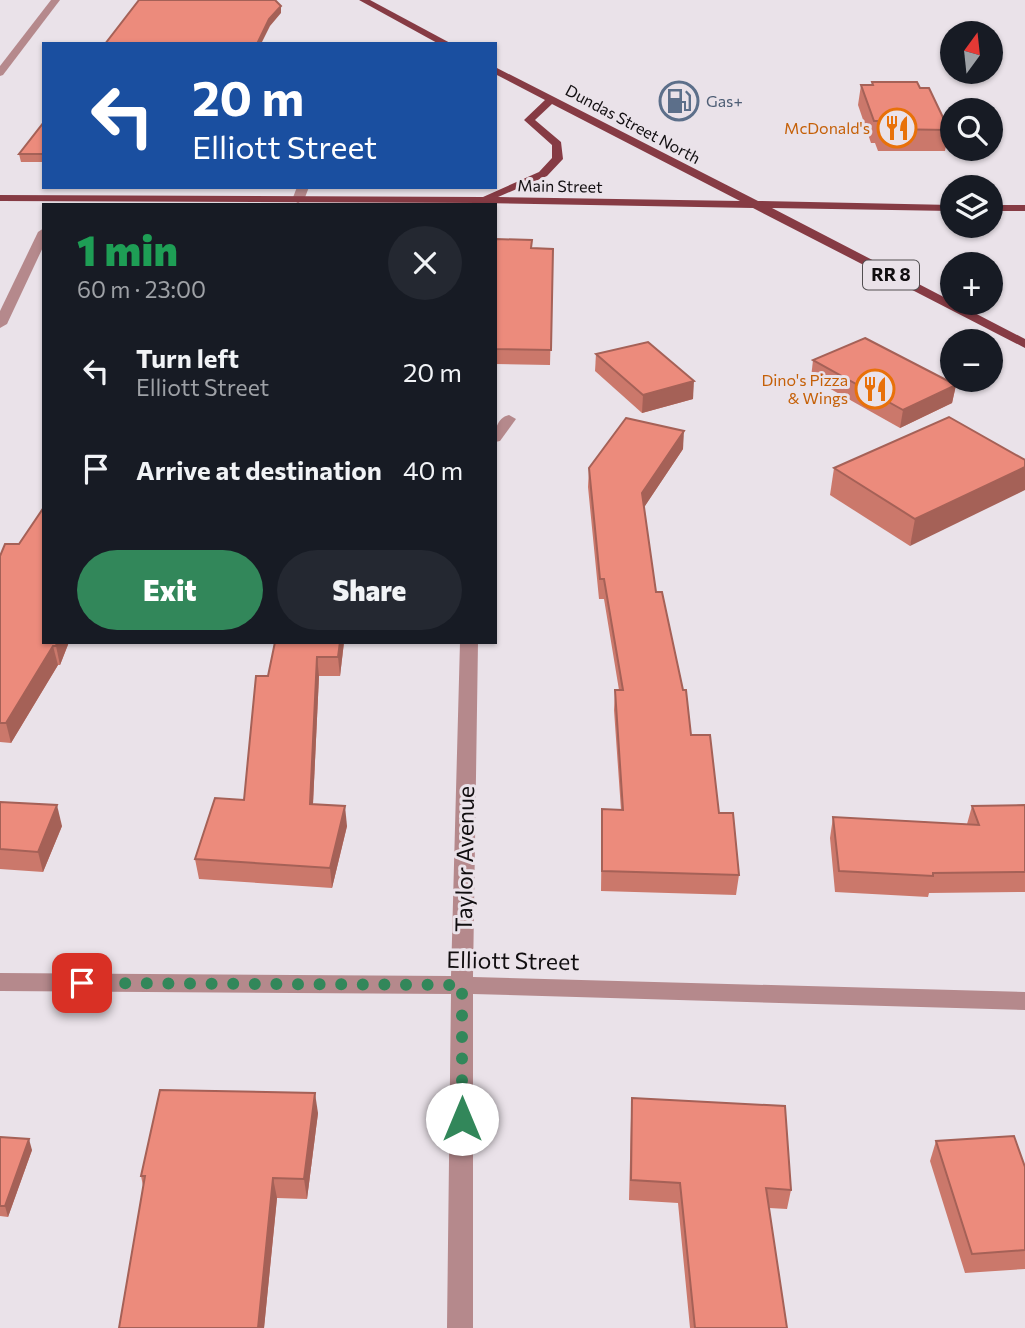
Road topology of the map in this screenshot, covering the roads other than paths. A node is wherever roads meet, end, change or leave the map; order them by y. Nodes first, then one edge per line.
1 (56, 0) edge
2 (363, 0) edge
3 (443, 42) edge
4 (497, 71) edge
5 (0, 73) edge
6 (551, 99) junction
7 (302, 189) edge
8 (0, 198) edge
9 (298, 200) junction
10 (479, 200) junction
11 (58, 202) edge
12 (756, 206) junction
13 (940, 208) edge
14 (1003, 208) edge
15 (1025, 208) edge
16 (42, 236) edge
17 (0, 324) edge
18 (1025, 344) edge
19 (509, 419) dead end
20 (497, 435) edge
21 (469, 644) edge
22 (0, 982) edge
23 (462, 985) junction
24 (1025, 1001) edge
25 (460, 1328) edge

1 - 5 street
2 - 3 main road
4 - 6 main road, Dundas Street North / RR 8
6 - 10 main road
6 - 12 main road, Dundas Street North / RR 8
7 - 9 street
8 - 11 main road, Main Street
9 - 10 main road, Main Street
9 - 11 main road, Main Street
10 - 12 main road, Main Street
12 - 13 main road, Main Street
12 - 18 main road, RR 8
14 - 15 main road
16 - 17 street
19 - 20 street
21 - 23 street, Taylor Avenue
22 - 23 street, Elliott Street
23 - 24 street, Elliott Street
23 - 25 street, Taylor Avenue

